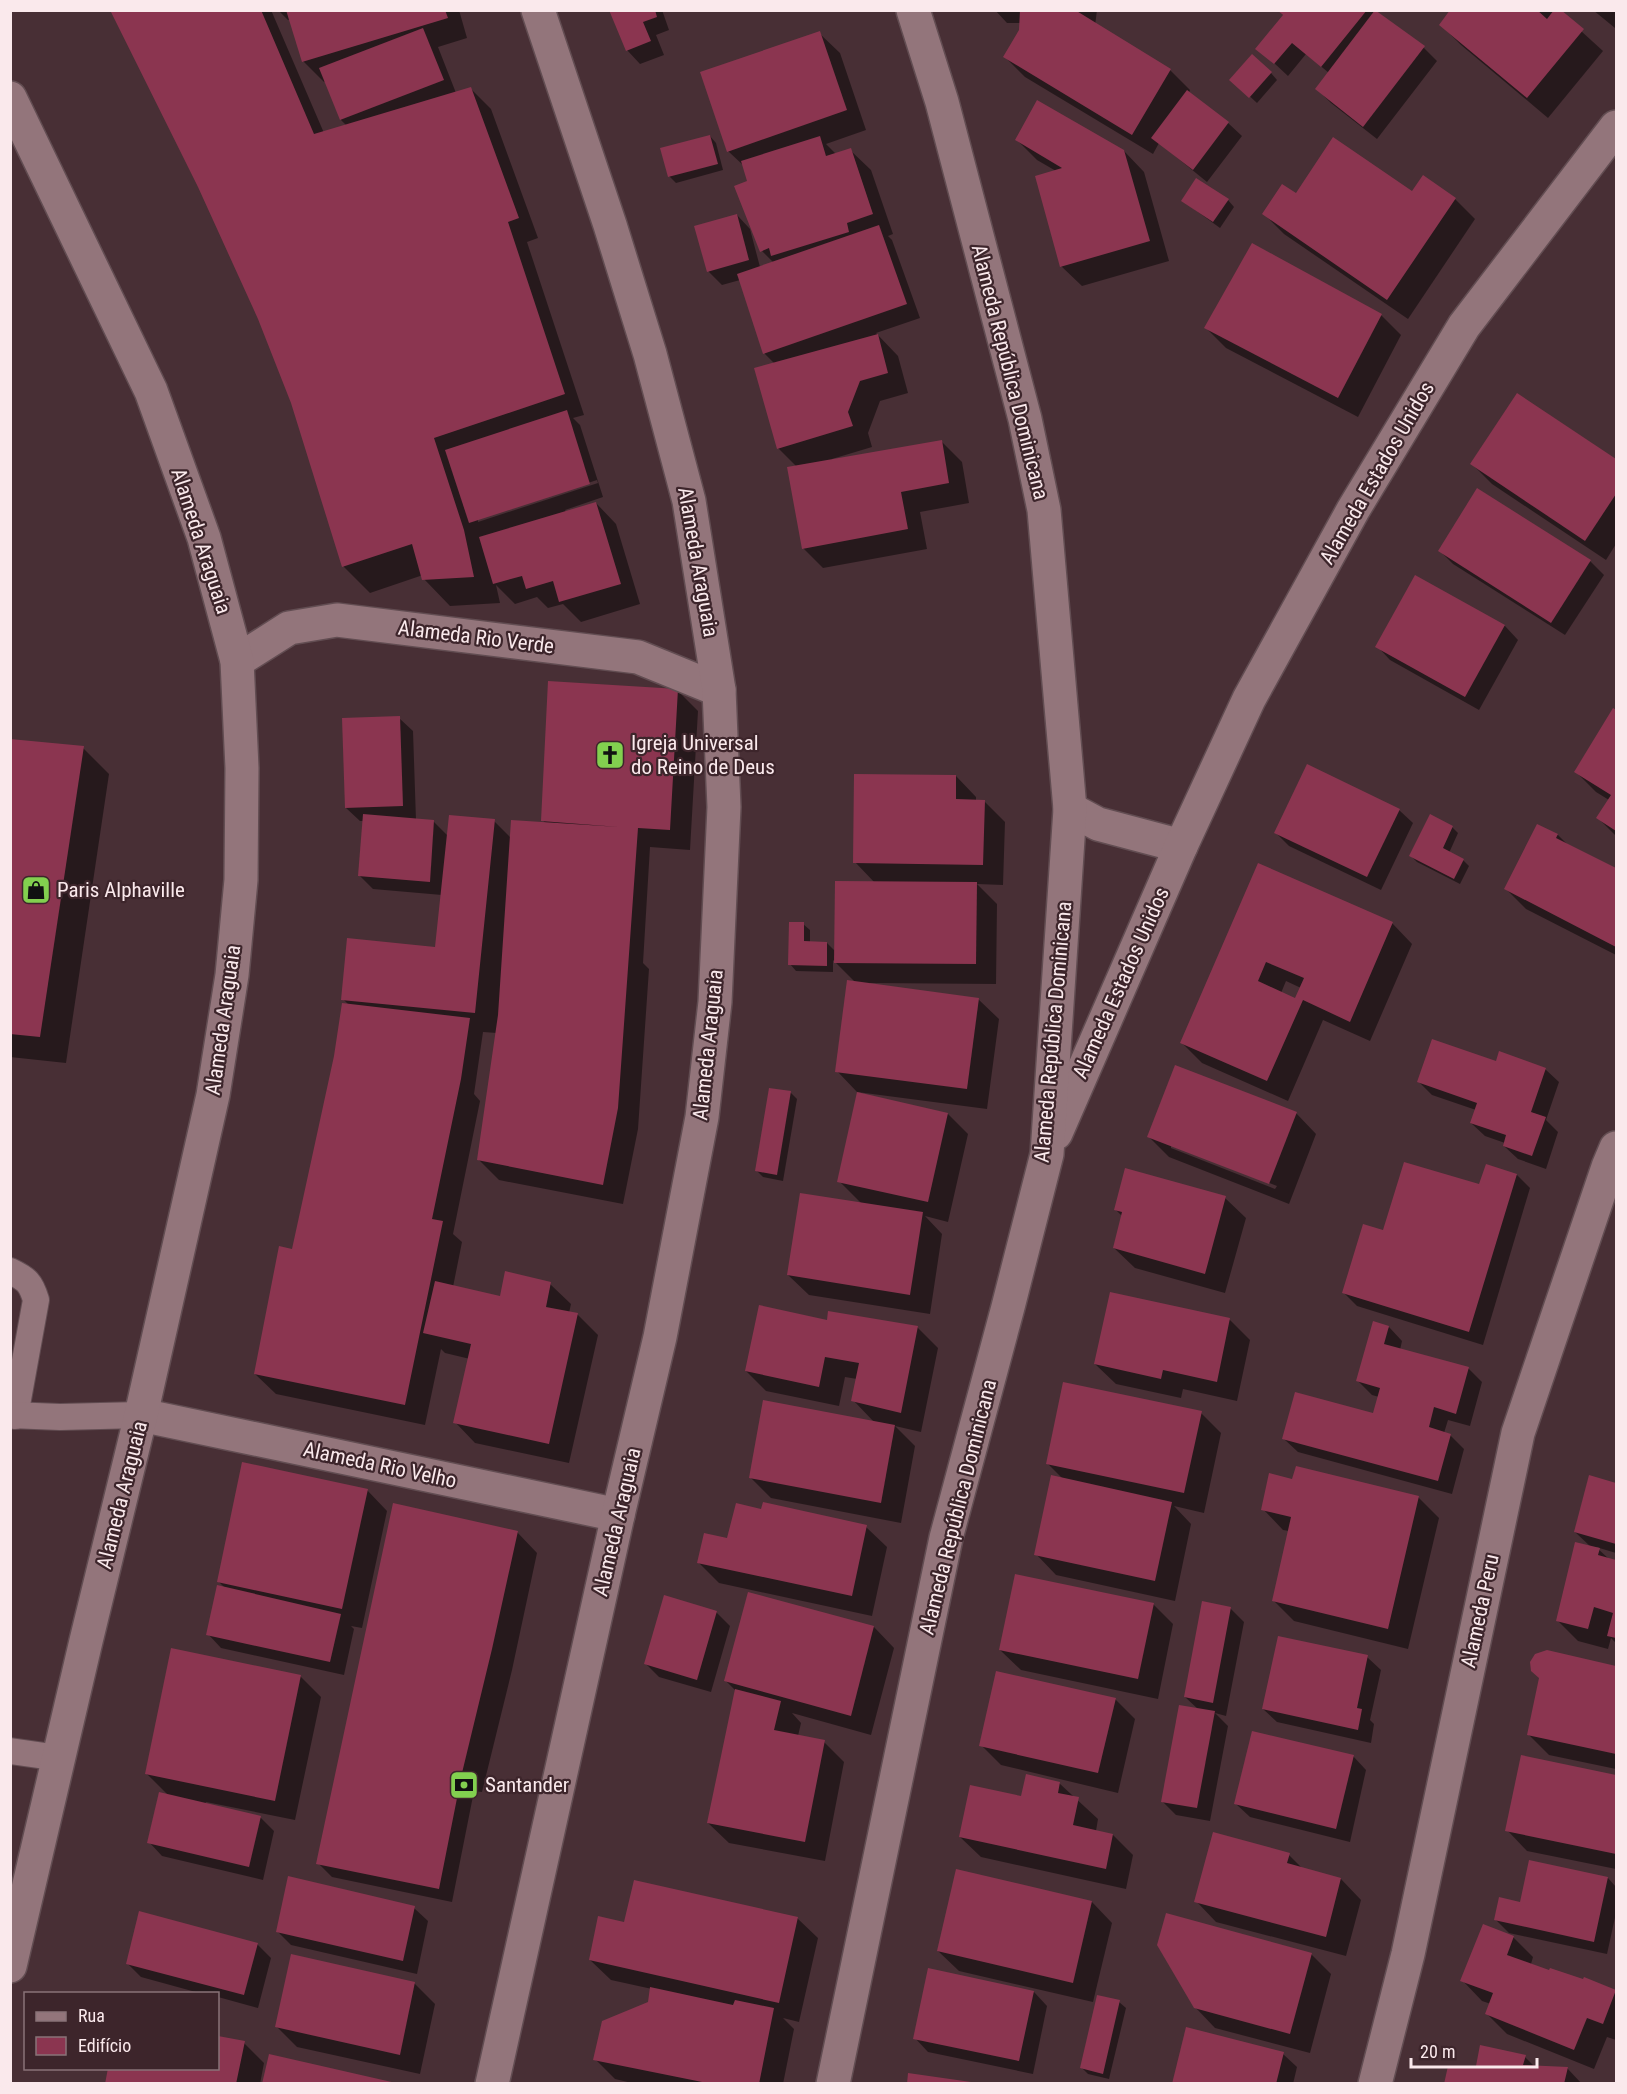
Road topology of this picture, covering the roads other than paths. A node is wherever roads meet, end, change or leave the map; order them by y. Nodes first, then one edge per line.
1 (538, 10) edge
2 (913, 10) edge
3 (10, 98) edge
4 (1617, 127) edge
5 (237, 661) junction
6 (719, 690) junction
7 (1070, 809) junction
8 (1181, 846) junction
9 (1617, 1148) edge
10 (1047, 1154) junction
11 (10, 1271) edge
12 (141, 1415) junction
13 (13, 1416) edge
14 (618, 1515) junction
15 (10, 1750) edge
16 (59, 1758) junction
17 (21, 1870) edge
18 (10, 1966) edge
19 (492, 2084) edge
20 (833, 2084) edge
21 (1375, 2084) edge

1 - 6 street, Alameda Araguaia
2 - 7 street, Alameda República Dominicana
3 - 5 street, Alameda Araguaia
4 - 8 street, Alameda Estados Unidos
5 - 6 street, Alameda Rio Verde
5 - 12 street, Alameda Araguaia
6 - 14 street, Alameda Araguaia
7 - 8 street
7 - 10 street, Alameda República Dominicana
8 - 10 street, Alameda Estados Unidos
9 - 21 street, Alameda Peru
10 - 20 street, Alameda República Dominicana
11 - 13 lane
12 - 13 lane
12 - 14 street, Alameda Rio Velho
12 - 16 street, Alameda Araguaia
14 - 19 street, Alameda Araguaia
15 - 16 lane
16 - 17 street, Alameda Araguaia
17 - 18 street, Alameda Araguaia

